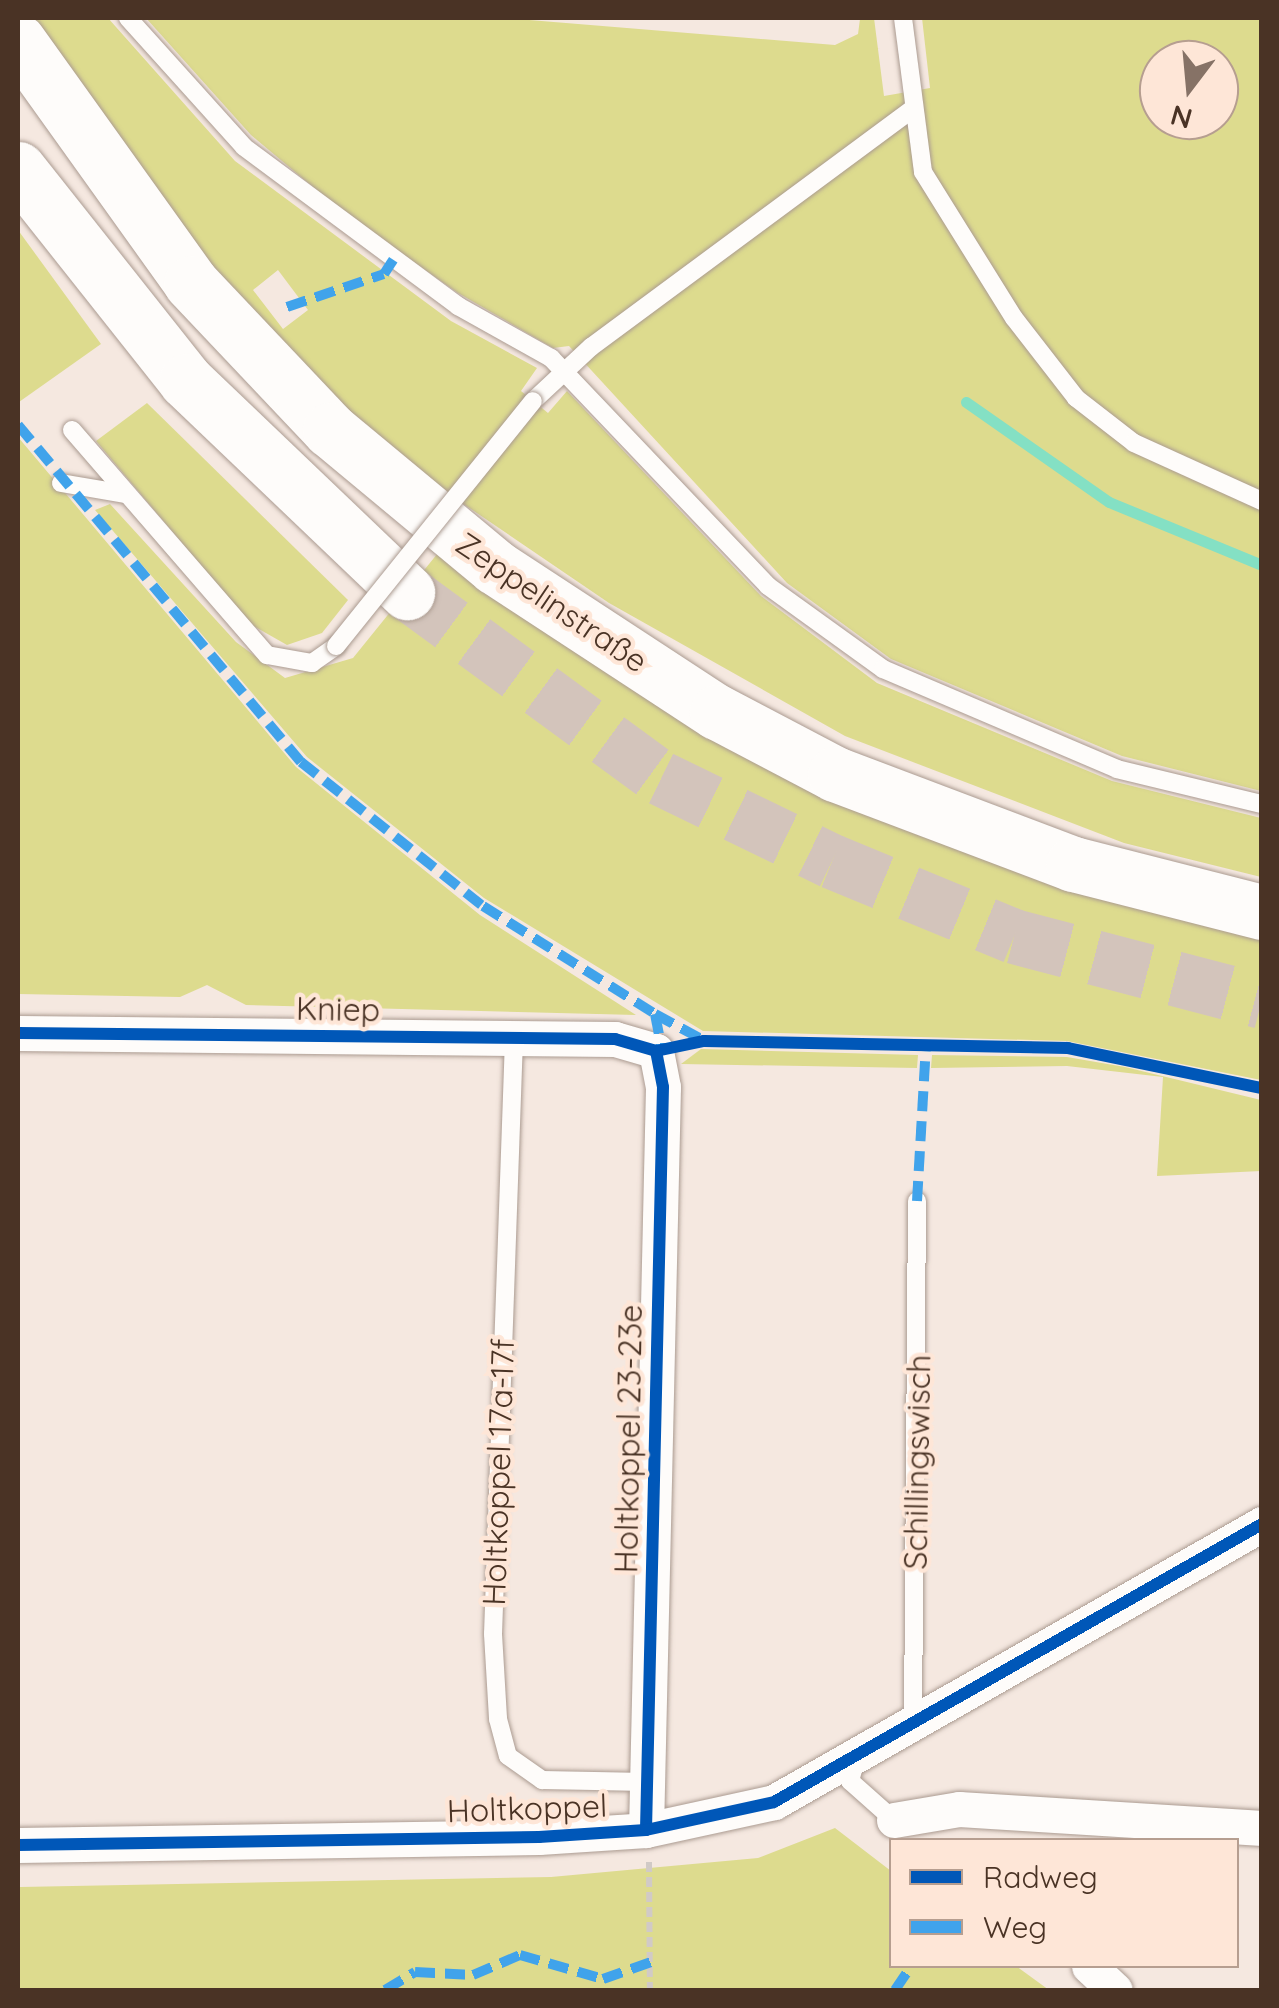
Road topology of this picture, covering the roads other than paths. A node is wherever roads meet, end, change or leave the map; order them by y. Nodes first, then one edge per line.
1 (128, 18) edge
2 (903, 18) edge
3 (18, 41) edge
4 (910, 110) junction
5 (18, 169) edge
6 (566, 370) junction
7 (72, 430) dead end
8 (61, 483) dead end
9 (126, 494) junction
10 (1262, 501) edge
11 (406, 592) tunnel mouth
12 (1262, 804) edge
13 (1262, 912) edge
14 (18, 1033) edge
15 (514, 1038) junction
16 (656, 1050) joint
17 (916, 1202) dead end
18 (1262, 1524) edge
19 (913, 1723) junction
20 (858, 1755) junction
21 (647, 1782) junction
22 (894, 1820) junction
23 (1262, 1828) edge
24 (646, 1830) junction
25 (921, 1838) edge
26 (18, 1845) edge
27 (1090, 1968) edge
28 (1115, 1990) edge

1 - 6 lane
2 - 4 lane
3 - 13 highway, Zeppelinstraße
4 - 6 lane
4 - 10 lane
5 - 11 highway
6 - 9 lane, bridge
6 - 12 lane
7 - 9 lane
8 - 9 lane
14 - 15 street, Kniep
15 - 16 street, Kniep
15 - 21 lane, Holtkoppel 17a-17f
16 - 21 street, Holtkoppel 23-23e
17 - 19 lane, Schillingswisch
18 - 19 street, Holtkoppel
19 - 20 street, Holtkoppel
20 - 22 lane
20 - 24 street, Holtkoppel
21 - 24 street, Holtkoppel 23-23e
22 - 23 street
22 - 25 street
24 - 26 street, Holtkoppel
27 - 28 street

